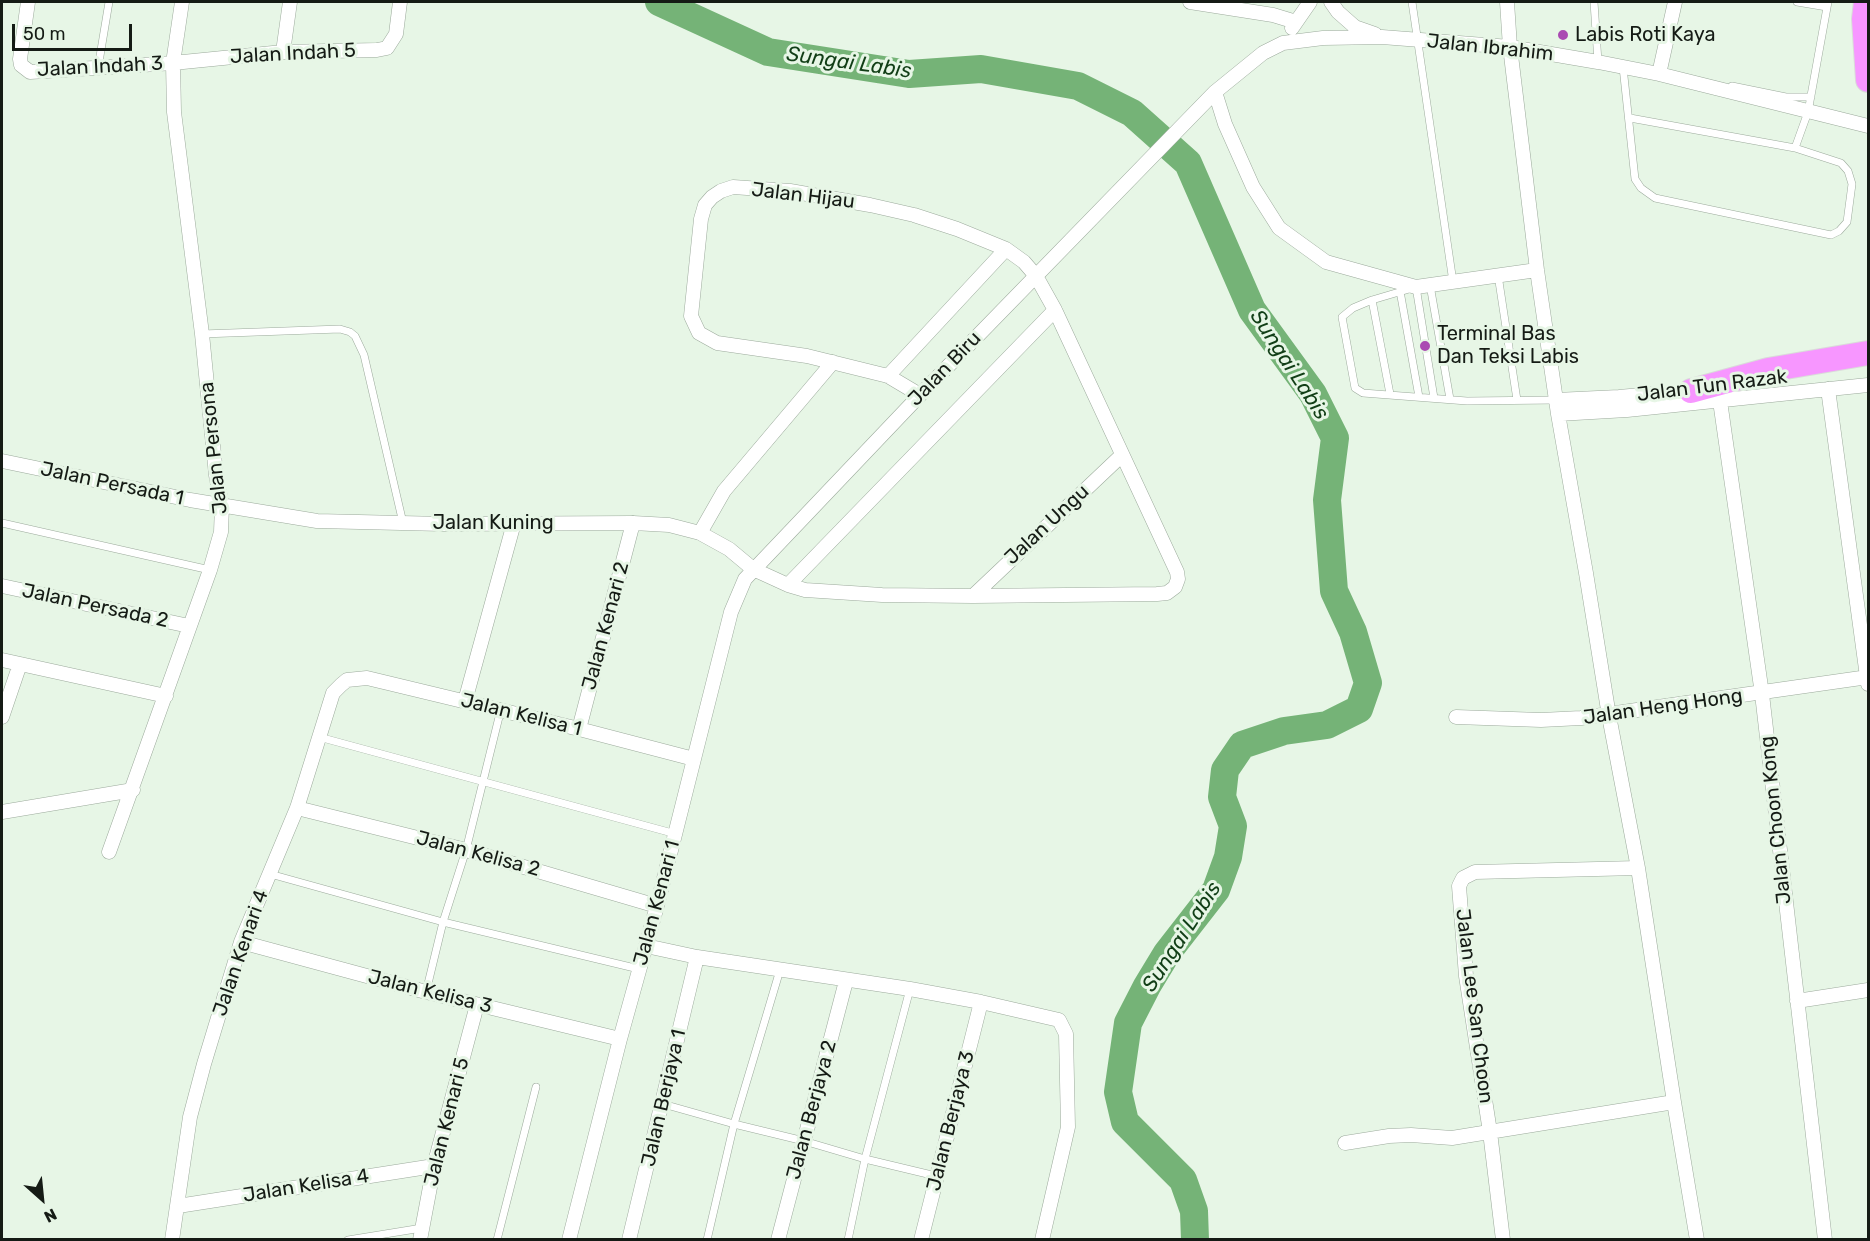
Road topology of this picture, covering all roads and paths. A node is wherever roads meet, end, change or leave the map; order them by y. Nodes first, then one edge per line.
1 (28, 2) edge
2 (109, 2) edge
3 (182, 2) edge
4 (290, 2) edge
5 (400, 2) edge
6 (1190, 2) edge
7 (1310, 2) edge
8 (1331, 2) edge
9 (1412, 2) edge
10 (1507, 2) edge
11 (1594, 2) edge
12 (1675, 2) edge
13 (1797, 2) edge
14 (1866, 2) edge
15 (1827, 4) edge
16 (1296, 22) junction
17 (1382, 37) junction
18 (1418, 40) junction
19 (1283, 43) junction
20 (1510, 47) junction
21 (283, 52) junction
22 (1598, 62) junction
23 (173, 63) junction
24 (1623, 67) junction
25 (98, 68) junction
26 (1659, 73) junction
27 (1869, 80) edge
28 (1215, 92) junction
29 (1811, 97) junction
30 (1808, 112) junction
31 (1630, 118) junction
32 (1869, 126) edge
33 (1795, 148) junction
34 (1006, 249) junction
35 (1537, 270) junction
36 (1498, 275) junction
37 (1036, 276) junction
38 (1453, 282) junction
39 (1430, 285) junction
40 (1416, 287) junction
41 (1400, 291) junction
42 (1372, 300) junction
43 (1055, 310) junction
44 (202, 334) junction
45 (1869, 353) edge
46 (833, 362) junction
47 (1869, 365) edge
48 (888, 376) junction
49 (1869, 385) edge
50 (1828, 389) junction
51 (1691, 391) junction
52 (1390, 394) junction
53 (920, 395) junction
54 (1419, 397) junction
55 (1434, 398) junction
56 (1450, 399) junction
57 (1517, 400) junction
58 (1720, 400) junction
59 (1557, 407) junction
60 (1122, 454) junction
61 (2, 461) edge
62 (222, 506) junction
63 (2, 523) edge
64 (403, 523) junction
65 (514, 523) junction
66 (633, 523) junction
67 (700, 533) junction
68 (753, 569) junction
69 (210, 570) junction
70 (2, 585) edge
71 (788, 585) junction
72 (973, 596) junction
73 (189, 626) junction
74 (2, 660) edge
75 (20, 664) junction
76 (347, 680) joint
77 (1868, 680) edge
78 (1762, 694) junction
79 (166, 696) junction
80 (465, 701) junction
81 (501, 709) junction
82 (1609, 716) junction
83 (2, 717) edge
84 (1456, 717) dead end
85 (579, 729) junction
86 (320, 737) junction
87 (694, 759) junction
88 (482, 780) junction
89 (133, 790) junction
90 (297, 808) junction
91 (2, 812) edge
92 (676, 834) junction
93 (466, 850) junction
94 (109, 852) dead end
95 (1638, 868) junction
96 (269, 874) junction
97 (657, 906) junction
98 (443, 922) junction
99 (241, 942) junction
100 (646, 946) junction
101 (697, 957) junction
102 (639, 969) junction
103 (780, 969) junction
104 (846, 981) junction
105 (910, 989) junction
106 (1869, 990) edge
107 (426, 992) junction
108 (1797, 1001) junction
109 (981, 1002) junction
110 (477, 1005) junction
111 (620, 1039) junction
112 (536, 1087) dead end
113 (1674, 1102) junction
114 (663, 1104) junction
115 (734, 1124) junction
116 (1490, 1132) junction
117 (804, 1141) junction
118 (1345, 1143) dead end
119 (865, 1159) junction
120 (434, 1166) junction
121 (936, 1176) junction
122 (178, 1206) junction
123 (421, 1234) edge
124 (172, 1239) edge
125 (348, 1239) edge
126 (497, 1239) edge
127 (569, 1239) edge
128 (629, 1239) edge
129 (707, 1239) edge
130 (778, 1239) edge
131 (848, 1239) edge
132 (921, 1239) edge
133 (1042, 1239) edge
134 (1503, 1239) edge
135 (1697, 1239) edge
136 (1825, 1239) edge

1 - 25 street, Jalan Indah 3
2 - 25 lane
3 - 23 street
4 - 21 street
5 - 21 street, Jalan Indah 5
6 - 16 street
7 - 16 street
8 - 17 street
9 - 18 lane
10 - 20 street
11 - 22 lane
12 - 26 street
13 - 15 lane
14 - 27 highway
15 - 29 lane
16 - 19 street
17 - 18 street, Jalan Ibrahim
17 - 19 street, Jalan Ibrahim
18 - 20 street, Jalan Ibrahim
18 - 38 lane
19 - 28 street
20 - 22 street, Jalan Ibrahim
20 - 35 street
21 - 23 street, Jalan Indah 5
22 - 24 street, Jalan Ibrahim
23 - 25 street, Jalan Indah 3
23 - 44 street, Jalan Persona
24 - 26 street, Jalan Ibrahim
24 - 31 lane
26 - 29 lane
26 - 30 street, Jalan Ibrahim
28 - 37 street, Jalan Biru
28 - 40 street
29 - 30 lane
30 - 32 street, Jalan Ibrahim
30 - 33 lane
31 - 33 lane
31 - 33 lane
34 - 37 street, Jalan Hijau
34 - 46 street, Jalan Hijau
34 - 48 street
35 - 36 street
35 - 59 street
36 - 38 street
36 - 57 lane
37 - 43 street, Jalan Hijau
37 - 53 street, Jalan Biru
38 - 39 street
39 - 40 street
39 - 56 lane
40 - 41 lane
40 - 55 lane
41 - 42 lane
41 - 54 lane
42 - 52 lane
42 - 52 lane
43 - 60 street, Jalan Hijau
43 - 71 street
44 - 62 street, Jalan Persona
44 - 64 lane
45 - 51 highway
46 - 48 street, Jalan Hijau
46 - 67 street
47 - 51 street, Jalan Tun Razak
48 - 53 street, Jalan Hijau
49 - 50 street, Jalan Tun Razak
50 - 58 street, Jalan Tun Razak
50 - 77 street
51 - 59 street, Jalan Tun Razak
52 - 54 lane
53 - 68 street, Jalan Biru
54 - 55 lane
55 - 56 lane
56 - 57 lane
57 - 59 lane
58 - 59 street, Jalan Tun Razak
58 - 78 street, Jalan Choon Kong
59 - 82 street
60 - 72 street, Jalan Ungu
60 - 72 street, Jalan Hijau
61 - 62 street, Jalan Persada 1
62 - 64 street, Jalan Kuning
62 - 69 street, Jalan Persona
63 - 69 lane
64 - 65 street, Jalan Kuning
65 - 66 street, Jalan Kuning
65 - 80 street
66 - 67 street, Jalan Kuning
66 - 85 street, Jalan Kenari 2
67 - 68 street, Jalan Kuning
68 - 71 street, Jalan Kuning
68 - 87 street, Jalan Kenari 1
69 - 73 street, Jalan Persona
70 - 73 street, Jalan Persada 2
71 - 72 street, Jalan Kuning
73 - 79 street, Jalan Persona
74 - 75 street
75 - 79 street
75 - 83 street
76 - 80 street, Jalan Kelisa 1
76 - 86 street, Jalan Kenari 4
77 - 78 street, Jalan Heng Hong
78 - 82 street, Jalan Heng Hong
78 - 108 street, Jalan Choon Kong
79 - 89 street, Jalan Persona
80 - 81 street, Jalan Kelisa 1
81 - 85 street, Jalan Kelisa 1
81 - 88 lane
82 - 84 street, Jalan Heng Hong
82 - 95 street
85 - 87 street, Jalan Kelisa 1
86 - 88 lane
86 - 90 street, Jalan Kenari 4
87 - 92 street, Jalan Kenari 1
88 - 92 lane
88 - 93 lane
89 - 91 street
89 - 94 street, Jalan Persona
90 - 93 street, Jalan Kelisa 2
90 - 96 street, Jalan Kenari 4
92 - 97 street, Jalan Kenari 1
93 - 97 street, Jalan Kelisa 2
93 - 98 lane
95 - 113 street
95 - 116 street, Jalan Lee San Choon
96 - 98 lane
96 - 99 street, Jalan Kenari 4
97 - 100 street, Jalan Kenari 1
98 - 102 lane
98 - 107 lane
99 - 107 street, Jalan Kelisa 3
99 - 122 street, Jalan Kenari 4
100 - 101 street
100 - 102 street, Jalan Kenari 1
101 - 103 street
101 - 114 street, Jalan Berjaya 1
102 - 111 street, Jalan Kenari 1
103 - 104 street
103 - 115 lane
104 - 105 street
104 - 117 street, Jalan Berjaya 2
105 - 109 street
105 - 119 lane
106 - 108 street
107 - 110 street, Jalan Kelisa 3
108 - 136 street, Jalan Choon Kong
109 - 121 street, Jalan Berjaya 3
109 - 133 street
110 - 111 street, Jalan Kelisa 3
110 - 120 street, Jalan Kenari 5
111 - 127 street, Jalan Kenari 1
112 - 126 lane
113 - 116 street
113 - 135 street
114 - 115 lane
114 - 128 street, Jalan Berjaya 1
115 - 117 lane
115 - 129 lane
116 - 118 street
116 - 134 street, Jalan Lee San Choon
117 - 119 lane
117 - 130 street, Jalan Berjaya 2
119 - 121 lane
119 - 131 lane
120 - 122 street, Jalan Kelisa 4
120 - 123 street, Jalan Kenari 5
121 - 132 street, Jalan Berjaya 3
122 - 124 street, Jalan Kenari 4
123 - 125 lane

